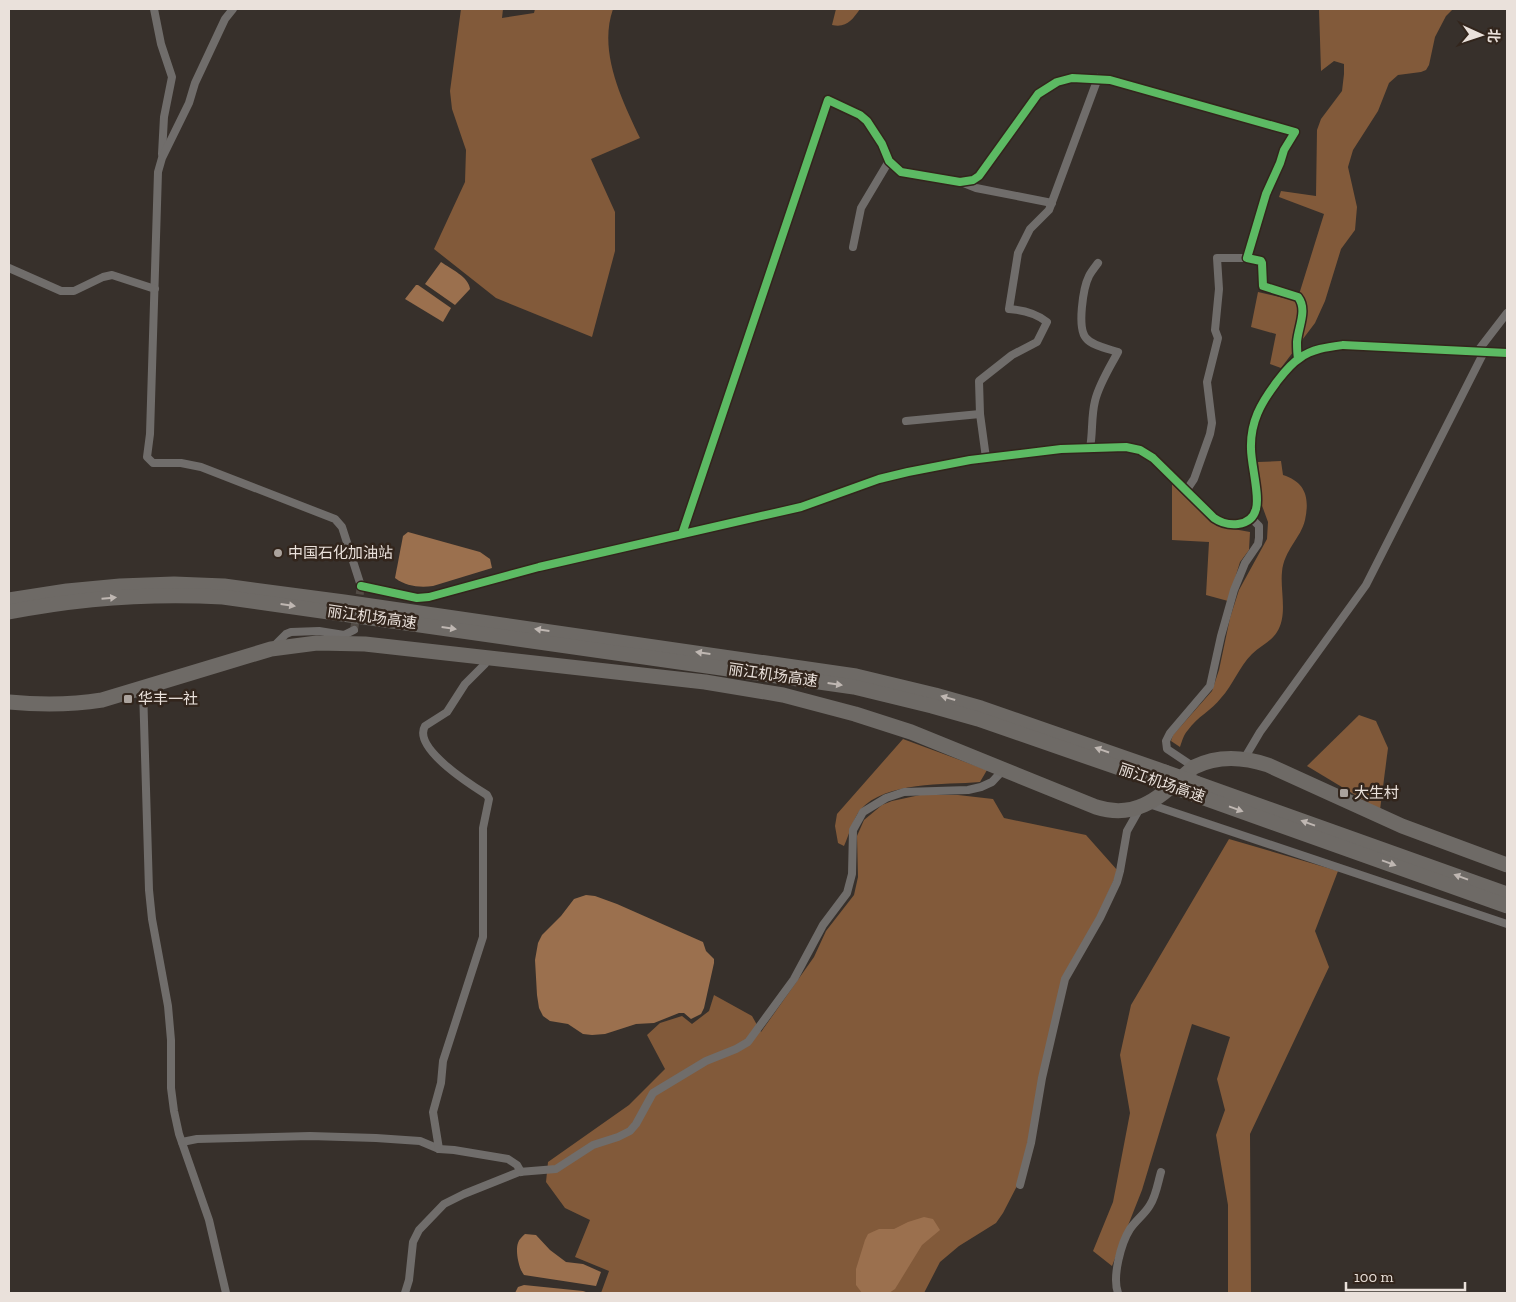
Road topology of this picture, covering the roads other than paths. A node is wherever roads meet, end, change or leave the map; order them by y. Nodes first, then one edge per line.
1 (154, 9) edge
2 (233, 9) edge
3 (1098, 78) junction
4 (162, 158) junction
5 (889, 161) junction
6 (960, 182) junction
7 (1052, 203) junction
8 (853, 247) dead end
9 (1246, 258) junction
10 (1098, 263) dead end
11 (9, 268) edge
12 (155, 288) junction
13 (1507, 313) edge
14 (1481, 352) junction
15 (1507, 353) edge
16 (1298, 358) junction
17 (980, 414) junction
18 (906, 421) dead end
19 (1090, 448) junction
20 (986, 458) junction
21 (1186, 490) junction
22 (1251, 518) junction
23 (682, 534) junction
24 (9, 600) edge
25 (9, 612) edge
26 (354, 630) dead end
27 (271, 649) junction
28 (487, 658) junction
29 (143, 688) junction
30 (9, 702) edge
31 (1244, 759) junction
32 (1194, 767) junction
33 (1004, 770) junction
34 (1161, 777) junction
35 (1193, 788) junction
36 (1144, 806) junction
37 (1507, 865) edge
38 (1507, 894) edge
39 (1507, 906) edge
40 (1507, 924) edge
41 (182, 1142) junction
42 (439, 1149) junction
43 (521, 1172) junction
44 (1161, 1172) dead end
45 (1020, 1185) dead end
46 (226, 1293) edge
47 (405, 1293) edge
48 (1118, 1293) edge

1 - 4 street
2 - 4 street
3 - 6 street
3 - 7 street
3 - 9 street
4 - 12 street
5 - 6 street
5 - 8 street
5 - 23 street
6 - 7 street
7 - 17 street
9 - 16 street
9 - 21 street
10 - 19 street
11 - 12 street
12 - 23 street
13 - 14 street
14 - 15 street
14 - 16 street
14 - 31 street
16 - 22 street
17 - 18 street
17 - 20 street
19 - 20 street
19 - 21 street
20 - 23 street
21 - 22 street
22 - 32 street
34 -> 24 highway, 丽江机场高速
25 -> 34 highway, 丽江机场高速
26 - 27 street
27 - 28 highway
27 - 29 highway
28 - 33 highway
28 - 42 street
29 - 30 highway
29 - 41 street
31 - 32 highway
31 - 37 highway
32 - 36 highway
33 - 36 highway
33 - 43 street
34 - 35 highway, 丽江机场高速, bridge
38 -> 35 highway, 丽江机场高速
35 -> 39 highway, 丽江机场高速
36 - 40 street
36 - 45 street
41 - 42 street
41 - 46 street
42 - 43 street
43 - 47 street
44 - 48 street

